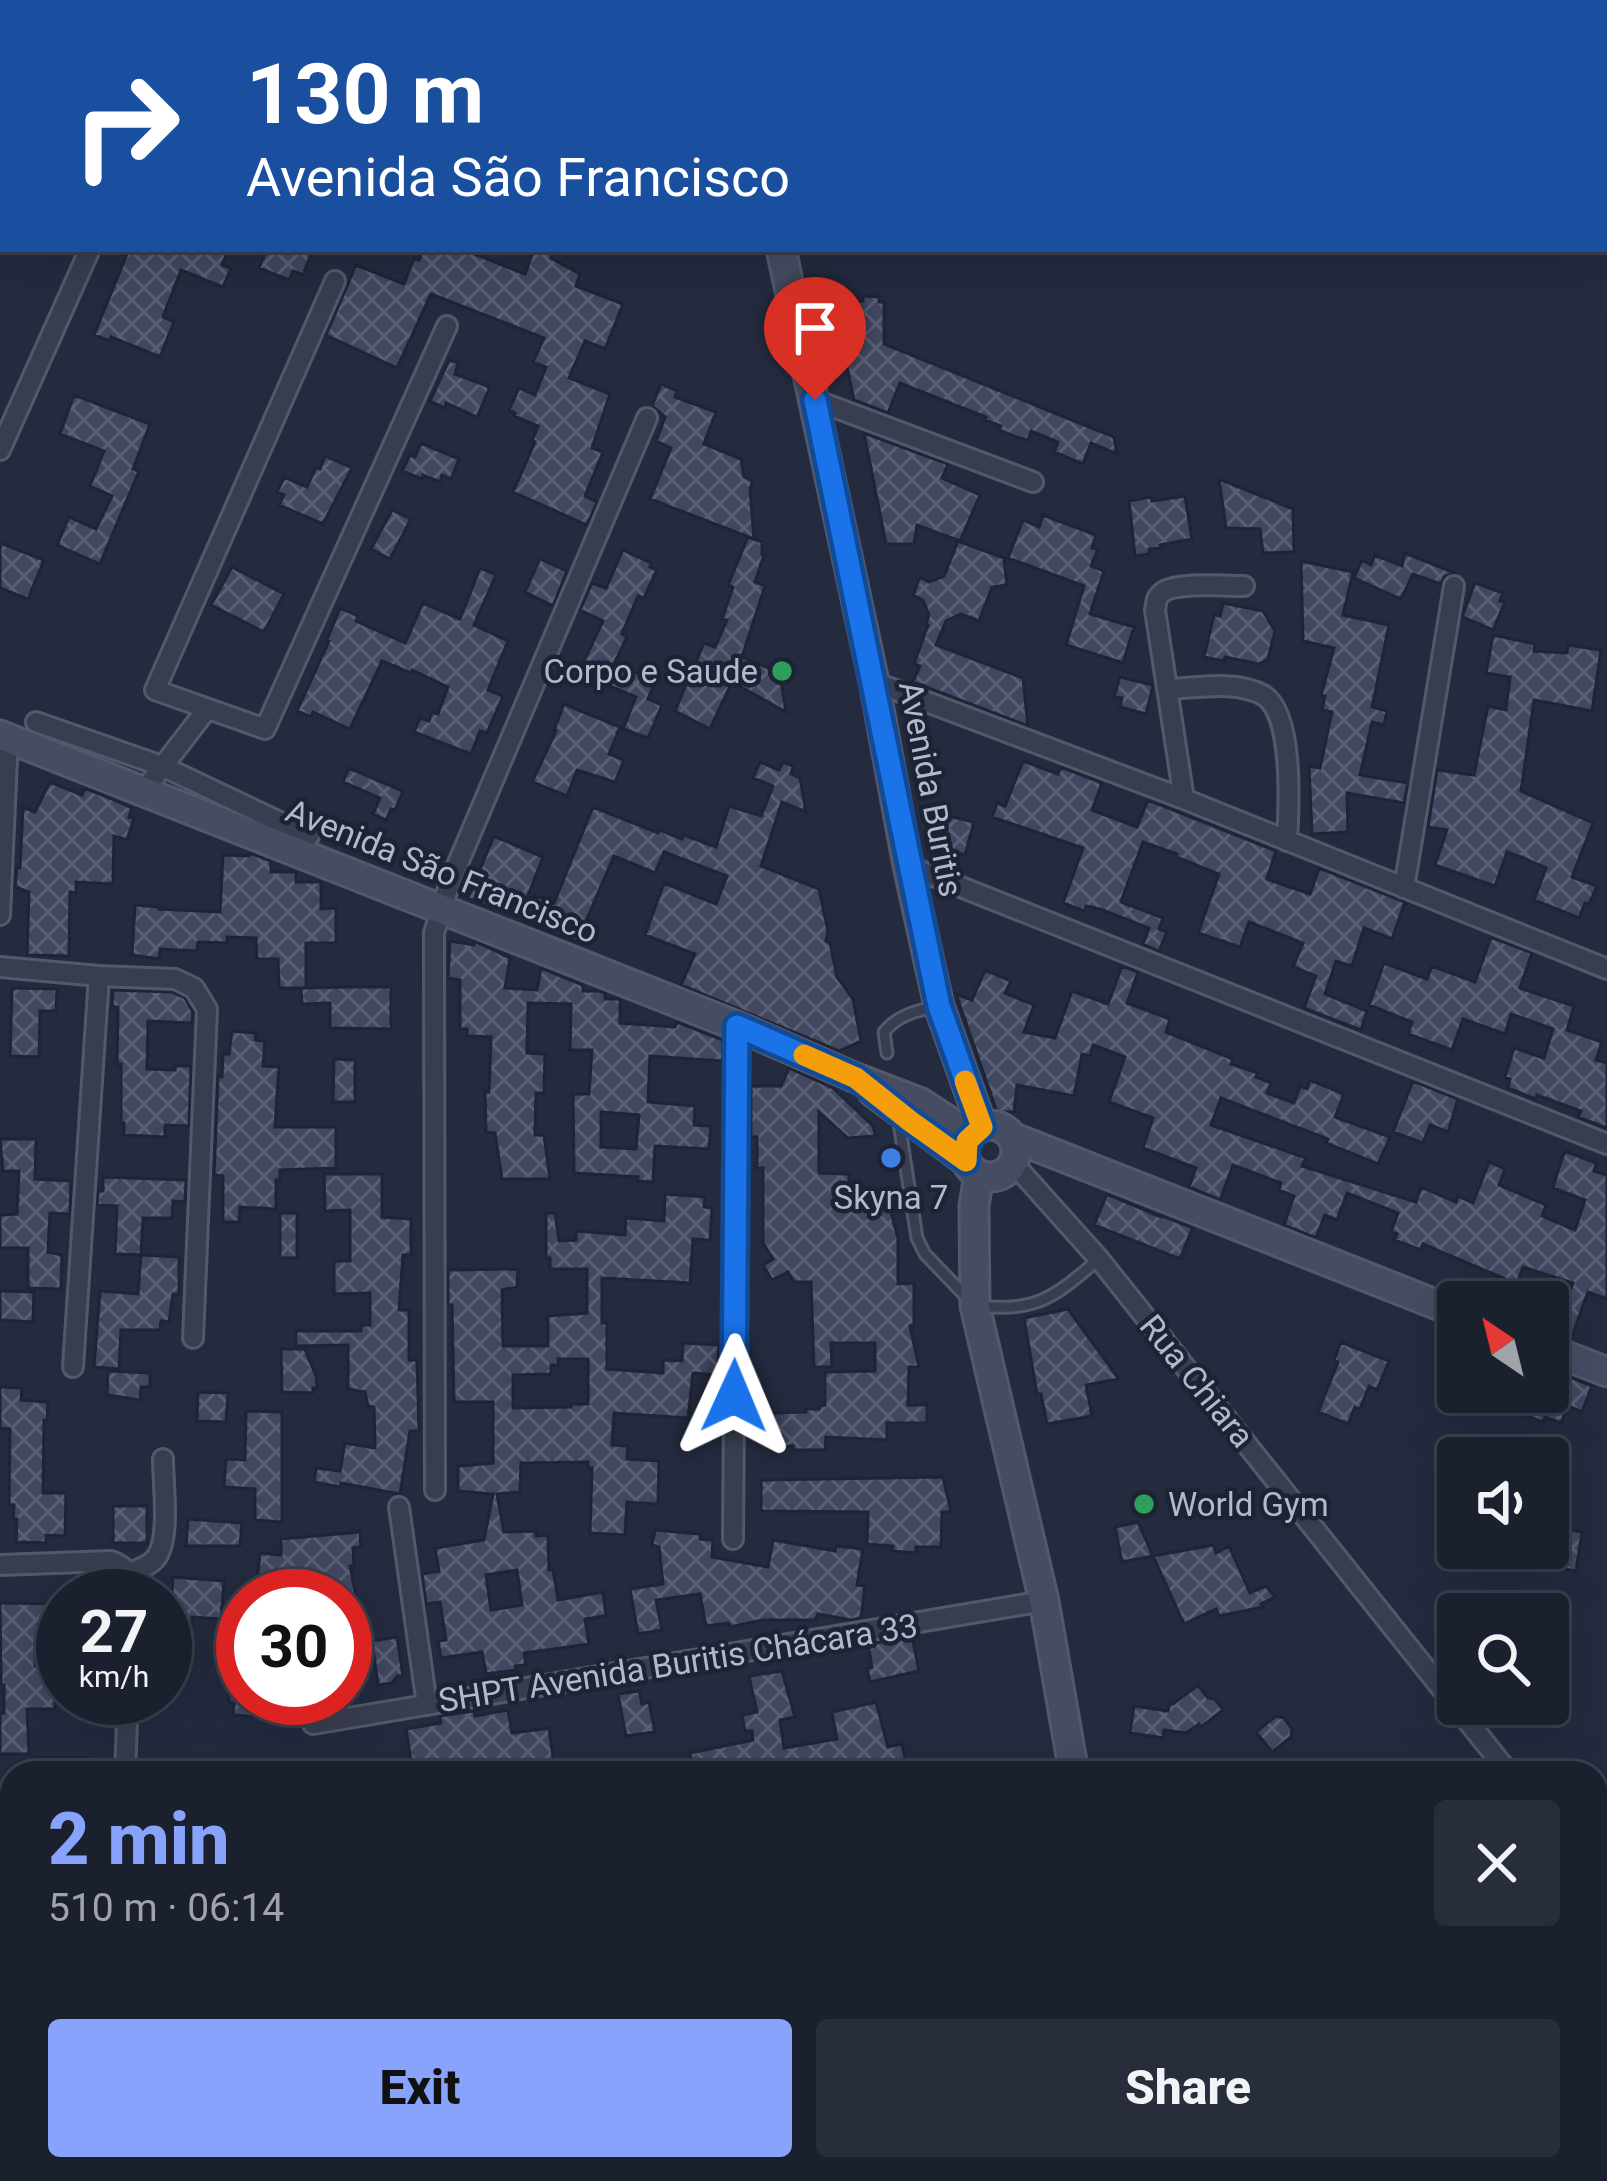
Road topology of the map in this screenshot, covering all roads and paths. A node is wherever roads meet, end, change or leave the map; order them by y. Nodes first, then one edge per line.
1 (89, 252) edge
2 (783, 252) edge
3 (334, 280) dead end
4 (447, 326) dead end
5 (815, 400) junction
6 (647, 418) dead end
7 (0, 450) edge
8 (1033, 482) dead end
9 (1244, 586) dead end
10 (1454, 586) dead end
11 (874, 682) junction
12 (1168, 689) junction
13 (207, 709) junction
14 (36, 722) dead end
15 (4, 736) edge
16 (162, 766) junction
17 (143, 792) junction
18 (1184, 799) junction
19 (309, 836) dead end
20 (1287, 841) junction
21 (908, 866) junction
22 (1404, 888) junction
23 (440, 909) junction
24 (0, 915) edge
25 (0, 967) edge
26 (1607, 969) edge
27 (99, 976) junction
28 (939, 1006) junction
29 (737, 1026) junction
30 (887, 1054) dead end
31 (856, 1078) junction
32 (897, 1111) junction
33 (1607, 1144) edge
34 (974, 1149) junction
35 (1013, 1150) junction
36 (1099, 1258) junction
37 (1437, 1305) edge
38 (975, 1306) junction
39 (193, 1338) dead end
40 (1569, 1357) edge
41 (73, 1367) dead end
42 (1607, 1372) edge
43 (163, 1460) dead end
44 (435, 1490) dead end
45 (399, 1507) dead end
46 (733, 1539) dead end
47 (0, 1565) edge
48 (125, 1569) edge
49 (138, 1569) edge
50 (1044, 1601) junction
51 (427, 1705) junction
52 (372, 1714) edge
53 (127, 1725) edge
54 (125, 1761) edge
55 (1072, 1761) edge
56 (1499, 1761) edge

1 - 7 street
2 - 5 street, Avenida Buritis
3 - 13 street
4 - 13 street
5 - 8 street
5 - 11 street, Avenida Buritis
6 - 23 street
9 - 12 street
10 - 22 street
11 - 18 street
11 - 21 street, Avenida Buritis
12 - 18 street
12 - 20 street
13 - 16 street
14 - 16 street
15 - 17 street, Avenida São Francisco
15 - 24 street
16 - 17 street
16 - 19 street
17 - 23 street, Avenida São Francisco
18 - 20 street
20 - 22 street
21 - 28 street, Avenida Buritis
21 - 33 street
22 - 26 street
23 - 29 street, Avenida São Francisco
23 - 44 street
25 - 27 street
27 - 39 street
27 - 41 street
28 - 30 lane
28 - 34 street, Avenida Buritis
29 - 31 street, Avenida São Francisco
29 - 46 street
31 - 32 street, Avenida São Francisco
31 - 34 street, Avenida São Francisco
32 - 34 street, Avenida São Francisco
32 - 38 lane
34 - 35 street
34 - 35 street
34 - 38 street, Avenida Buritis
35 - 36 street, Rua Chiara
35 - 37 street
36 - 38 lane
36 - 56 street, Rua Chiara
38 - 50 street, Avenida Buritis
40 - 42 street
43 - 49 street
45 - 51 street
47 - 48 street
50 - 51 street, SHPT Avenida Buritis Chácara 33
50 - 55 street, Avenida Buritis
51 - 52 street, SHPT Avenida Buritis Chácara 33
53 - 54 street

